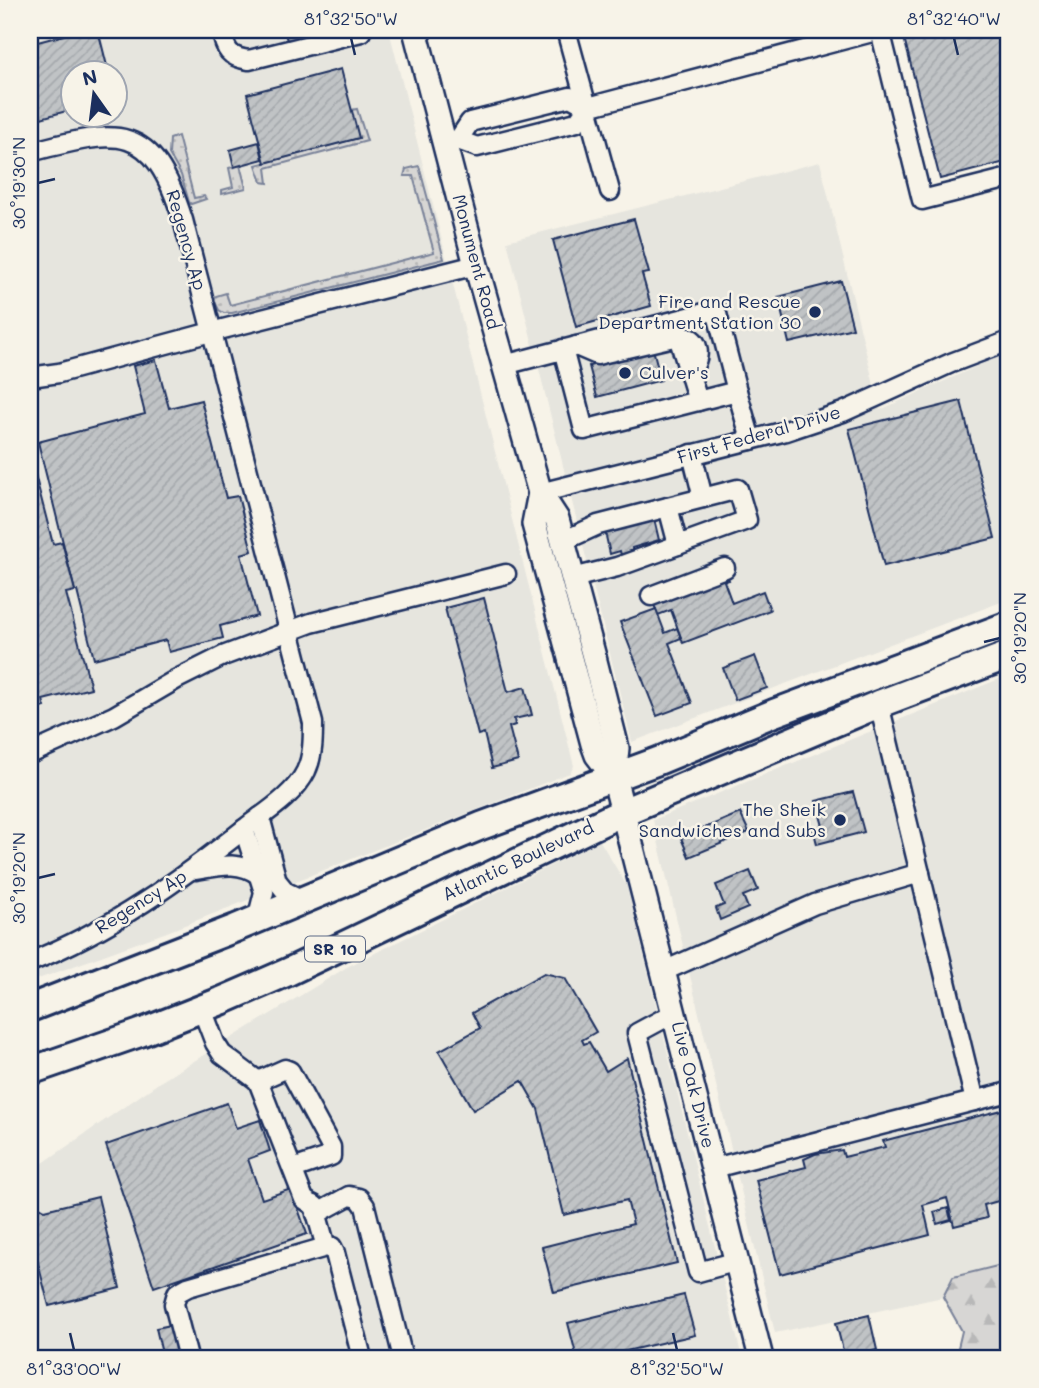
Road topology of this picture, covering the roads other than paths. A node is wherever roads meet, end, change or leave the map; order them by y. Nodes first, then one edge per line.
1 (221, 30) edge
2 (415, 30) edge
3 (566, 30) edge
4 (880, 30) edge
5 (360, 32) dead end
6 (588, 107) junction
7 (451, 142) junction
8 (30, 152) edge
9 (1009, 178) edge
10 (610, 191) dead end
11 (476, 265) junction
12 (676, 328) junction
13 (211, 332) junction
14 (1009, 341) edge
15 (570, 348) junction
16 (504, 365) junction
17 (30, 377) edge
18 (737, 391) junction
19 (698, 401) junction
20 (751, 440) junction
21 (692, 454) junction
22 (540, 493) junction
23 (703, 498) junction
24 (668, 507) junction
25 (563, 541) junction
26 (678, 545) junction
27 (725, 568) dead end
28 (506, 574) dead end
29 (573, 578) junction
30 (651, 596) dead end
31 (1009, 625) edge
32 (288, 632) junction
33 (1009, 655) edge
34 (880, 704) junction
35 (30, 754) edge
36 (614, 777) junction
37 (623, 812) junction
38 (260, 817) junction
39 (244, 829) junction
40 (192, 870) junction
41 (920, 873) junction
42 (259, 876) junction
43 (303, 900) junction
44 (257, 920) junction
45 (30, 962) edge
46 (664, 971) junction
47 (30, 1009) edge
48 (202, 1009) junction
49 (674, 1013) junction
50 (33, 1073) edge
51 (258, 1081) junction
52 (1009, 1092) edge
53 (975, 1101) junction
54 (298, 1167) junction
55 (714, 1168) junction
56 (315, 1210) junction
57 (326, 1247) junction
58 (738, 1261) junction
59 (188, 1358) edge
60 (362, 1358) edge
61 (403, 1358) edge
62 (761, 1358) edge

1 - 5 street
2 - 7 main road, Monument Road
3 - 6 street
4 - 6 street
4 - 9 street
6 - 7 street
6 - 7 street
6 - 10 street
7 - 11 main road, Monument Road
8 - 13 street, Regency Ap
11 - 13 street
11 - 16 main road, Monument Road
12 - 15 street
12 - 18 street
12 - 19 street
13 - 17 street
13 - 32 street, Regency Ap
14 - 20 street, First Federal Drive
15 - 16 street
15 - 19 street
16 - 22 main road, Monument Road
18 - 19 street
18 - 20 street
20 - 21 street, First Federal Drive
21 - 22 street, First Federal Drive
21 - 23 street
22 - 25 main road, Monument Road
22 - 36 main road, Monument Road
23 - 24 street
23 - 26 street
24 - 25 street
24 - 26 street
25 - 29 main road, Monument Road
26 - 29 street
27 - 30 street
28 - 32 street
29 - 36 main road, Monument Road
31 - 36 highway
32 - 35 street
32 - 38 street, Regency Ap
33 - 34 highway, Atlantic Boulevard / SR 10
34 - 37 highway, Atlantic Boulevard / SR 10
34 - 41 street
36 - 37 main road, Monument Road
36 - 43 highway
37 - 46 main road, Live Oak Drive
37 - 48 highway, Atlantic Boulevard / SR 10
38 - 39 street, Regency Ap
38 - 43 street
39 - 40 street, Regency Ap
39 - 42 street
40 - 42 street
40 - 45 street, Regency Ap
41 - 46 street
41 - 53 street
42 - 44 street
43 - 44 highway
44 - 47 highway
46 - 49 main road, Live Oak Drive
48 - 50 highway, Atlantic Boulevard / SR 10
48 - 51 street
49 - 55 main road, Live Oak Drive
49 - 58 street
51 - 54 street
51 - 54 street
52 - 53 street
53 - 55 street
54 - 56 street
55 - 58 main road, Live Oak Drive
56 - 57 street
56 - 61 street
57 - 59 street
57 - 60 street
58 - 62 main road, Live Oak Drive

